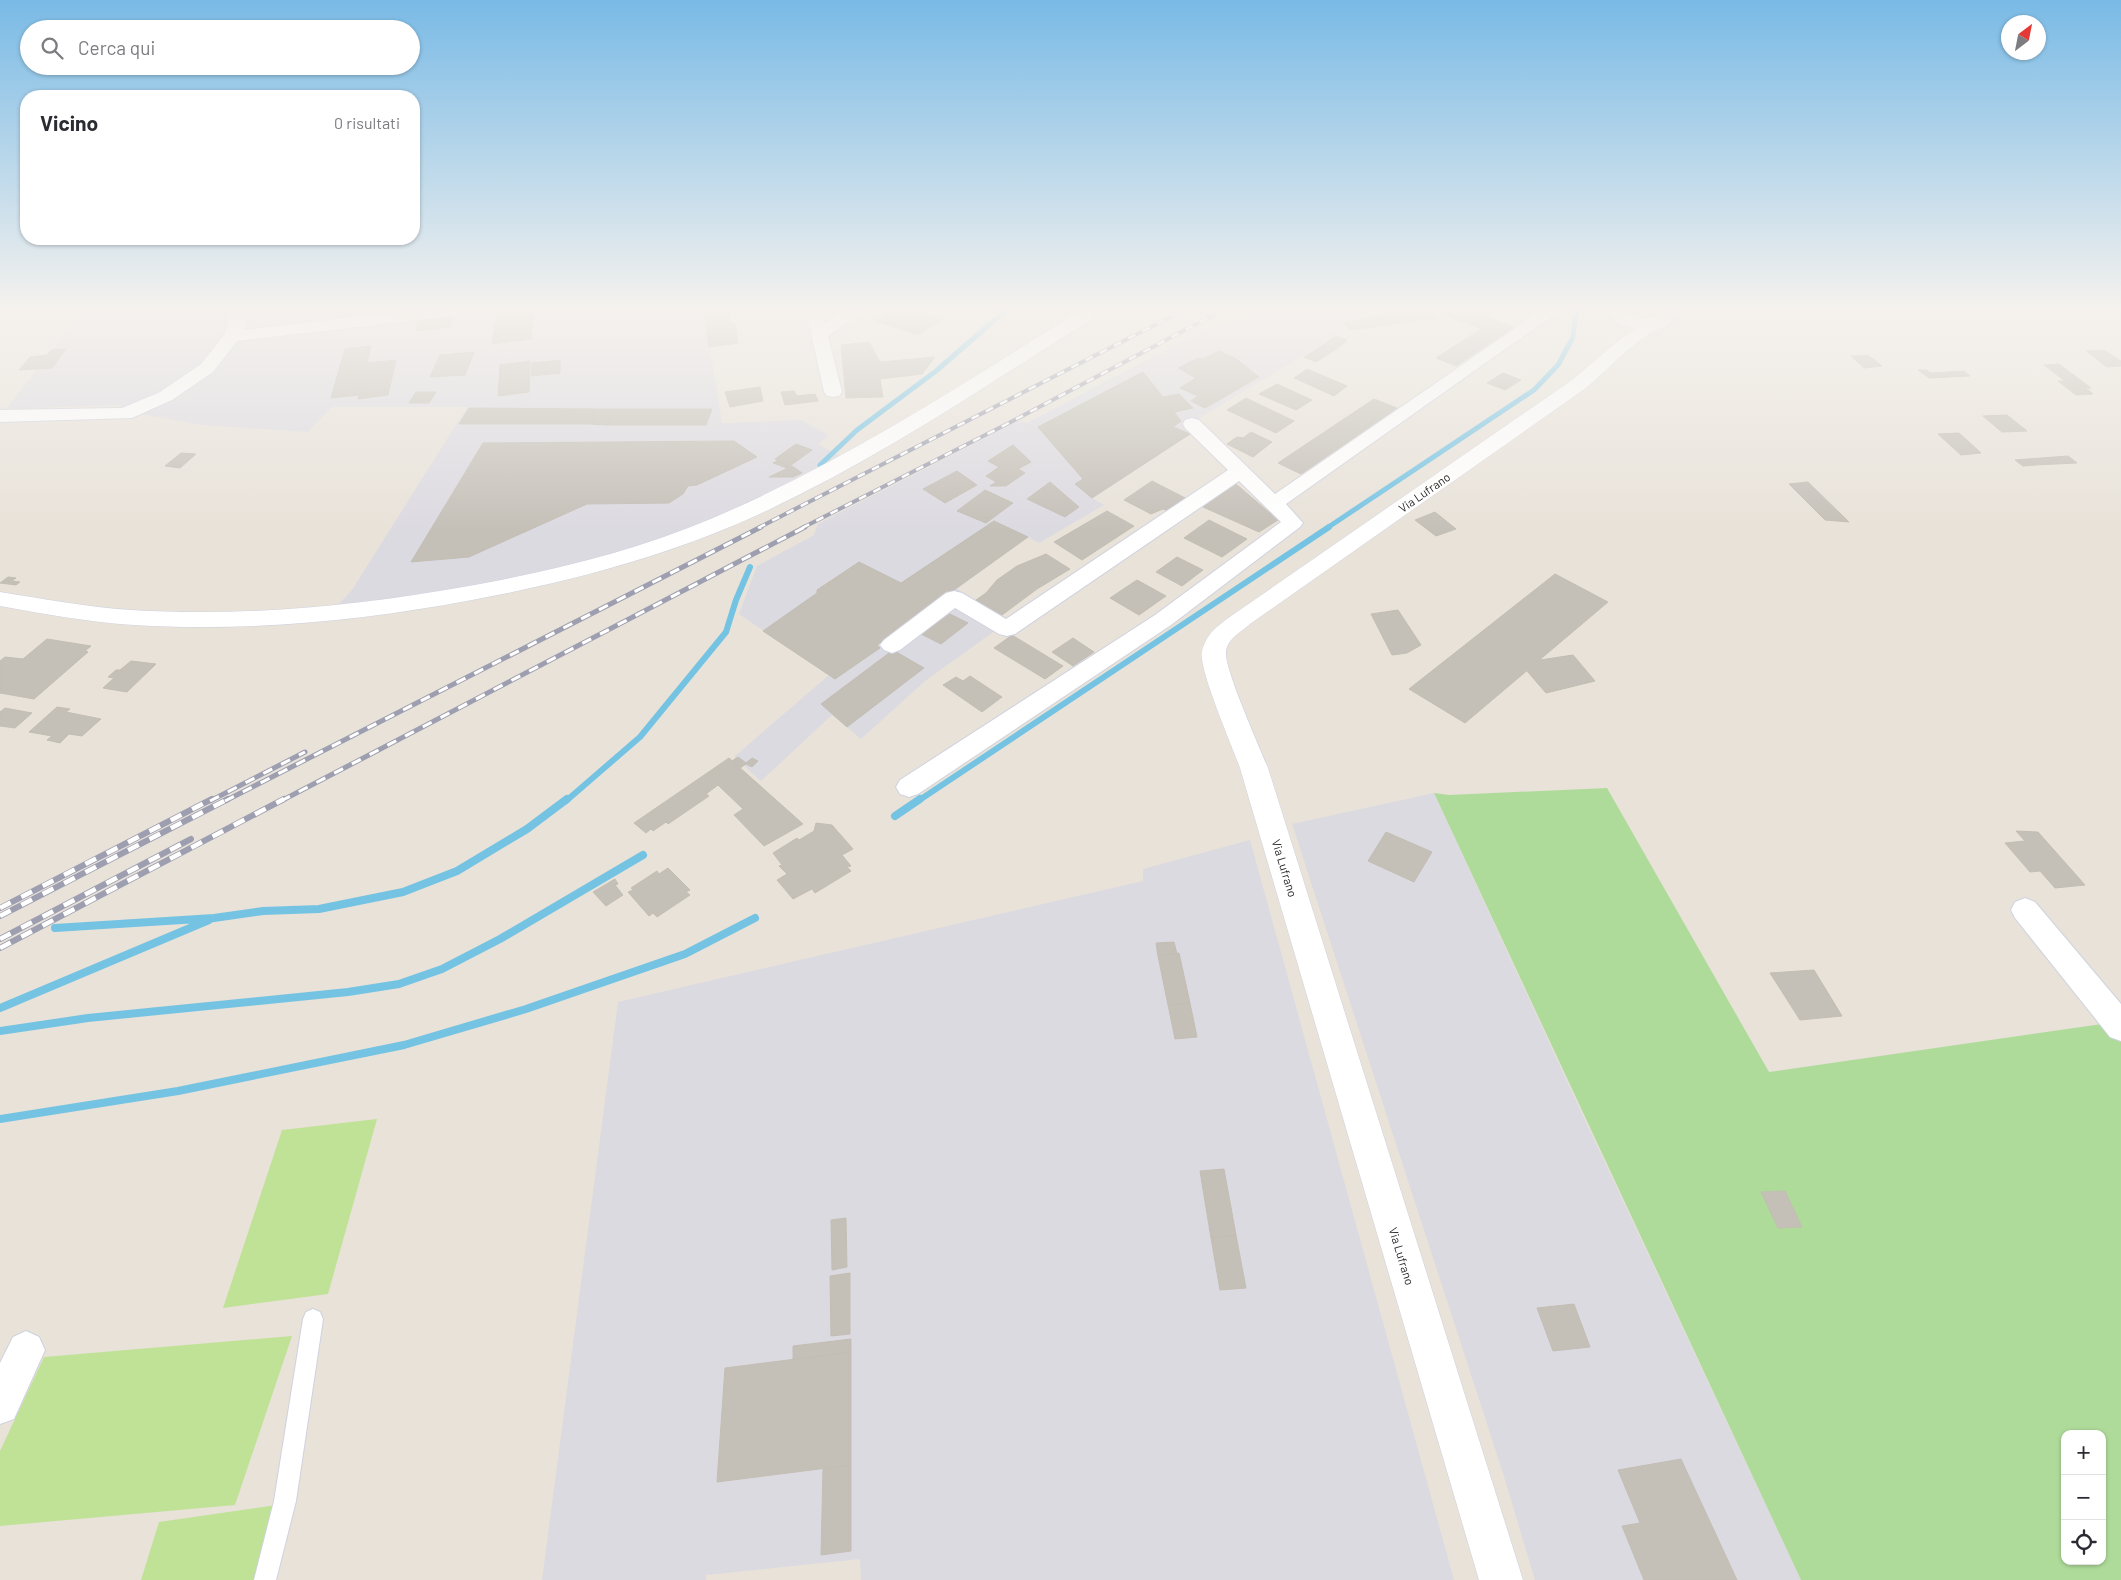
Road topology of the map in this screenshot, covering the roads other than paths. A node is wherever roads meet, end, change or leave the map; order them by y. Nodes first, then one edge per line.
1 (182, 385) edge
2 (831, 385) edge
3 (974, 385) edge
4 (1445, 385) edge
5 (1578, 385) edge
6 (833, 392) dead end
7 (0, 416) edge
8 (1192, 424) dead end
9 (1240, 471) junction
10 (1273, 504) junction
11 (0, 599) edge
12 (892, 645) dead end
13 (909, 787) dead end
14 (2025, 910) dead end
15 (2121, 1027) edge
16 (313, 1319) dead end
17 (26, 1350) dead end
18 (0, 1404) edge
19 (265, 1580) edge
20 (1501, 1580) edge

1 - 7 street
2 - 6 street
3 - 11 street
4 - 10 street
5 - 20 street, Via Lufrano
8 - 9 street
9 - 10 street
9 - 12 street
10 - 13 street
14 - 15 street
16 - 19 lane
17 - 18 street

